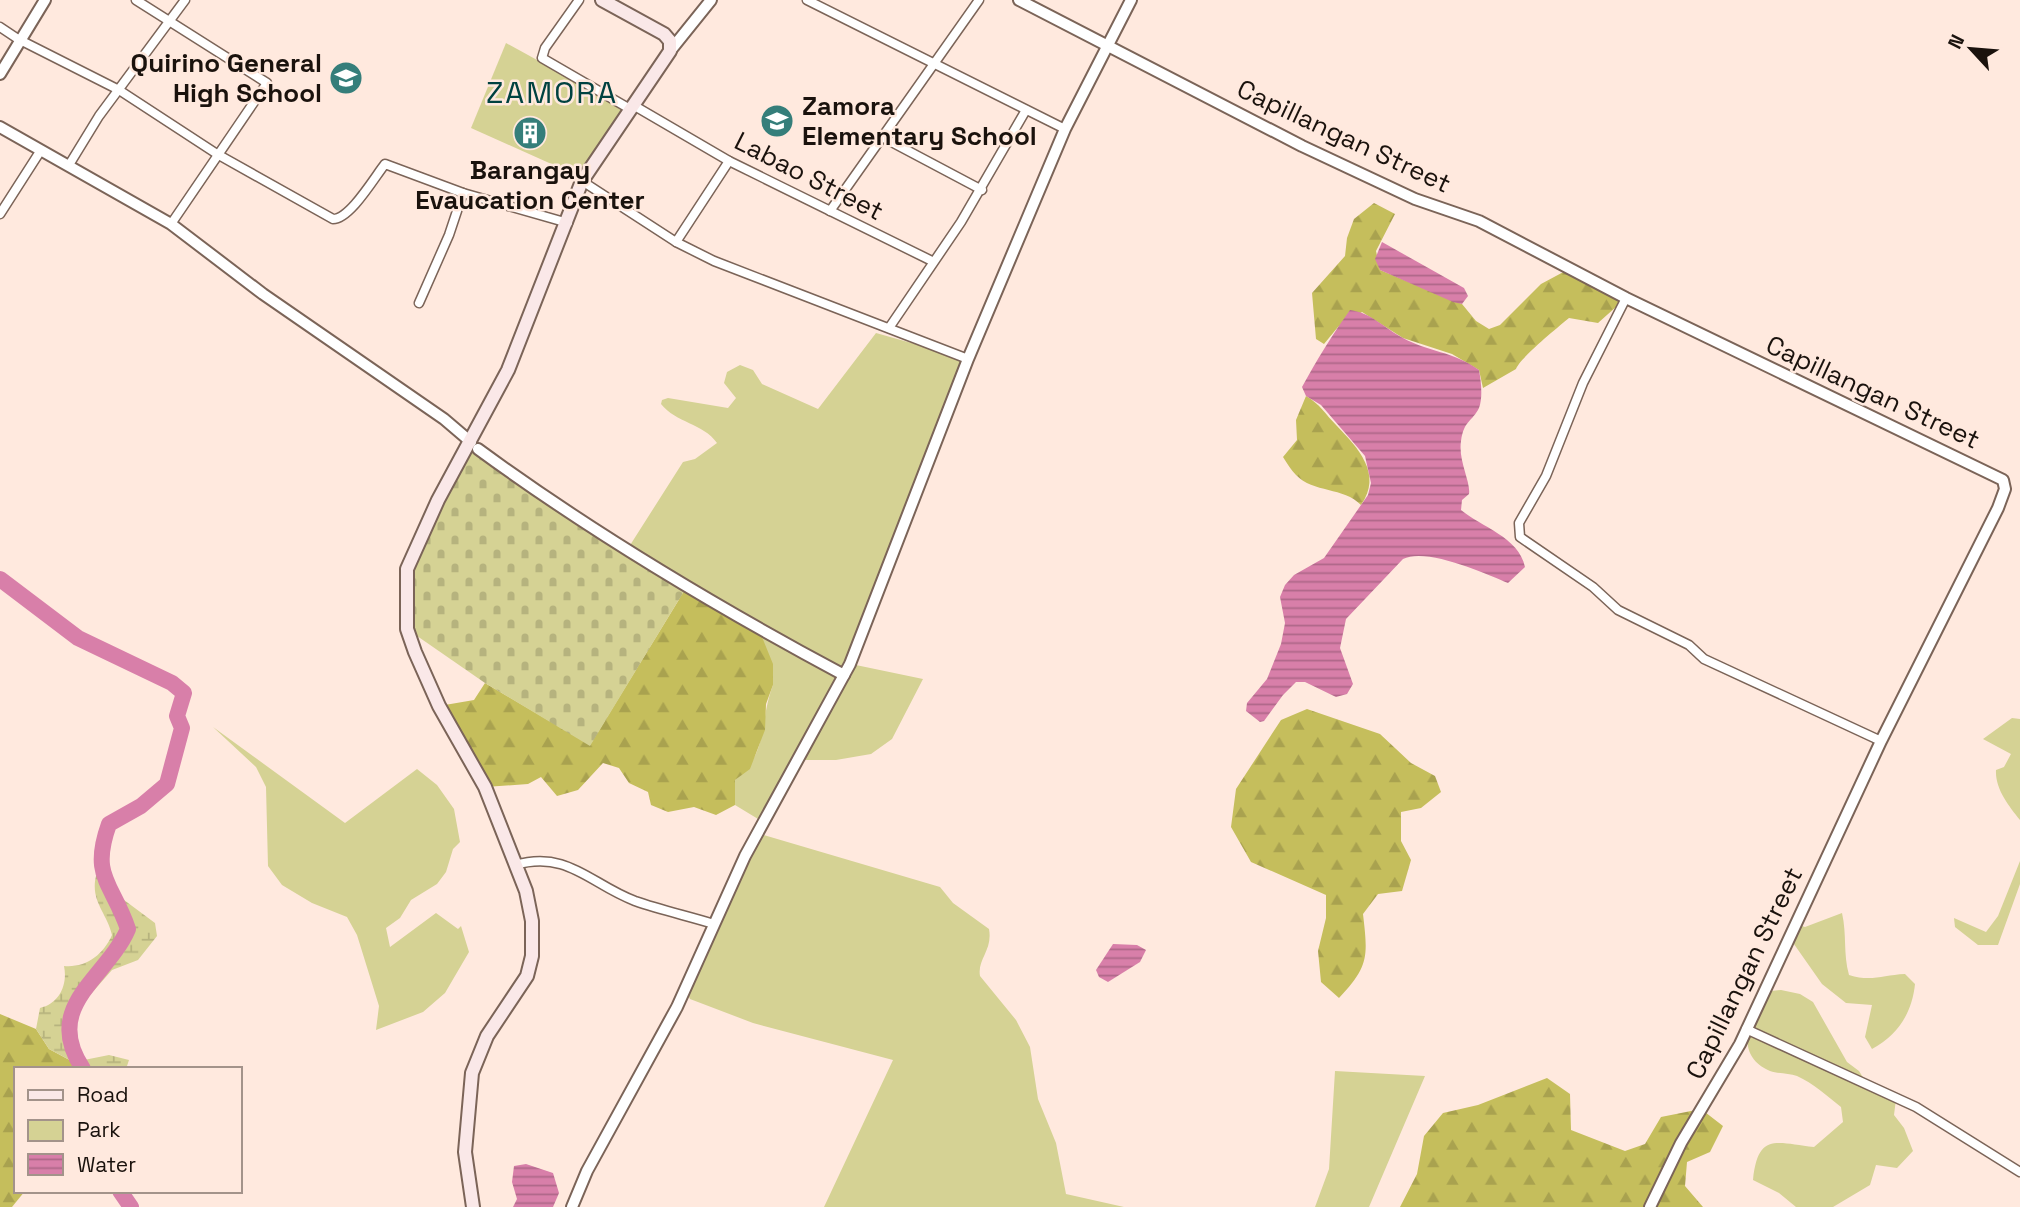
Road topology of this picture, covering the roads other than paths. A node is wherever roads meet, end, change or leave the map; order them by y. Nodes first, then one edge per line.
1 (45, 0) edge
2 (136, 0) edge
3 (186, 0) edge
4 (579, 0) edge
5 (602, 0) edge
6 (711, 0) edge
7 (807, 0) edge
8 (979, 0) edge
9 (1019, 0) edge
10 (1130, 0) edge
11 (171, 22) junction
12 (0, 27) edge
13 (18, 39) junction
14 (1109, 45) junction
15 (670, 51) junction
16 (934, 65) junction
17 (0, 74) edge
18 (120, 90) junction
19 (632, 107) junction
20 (1026, 110) junction
21 (0, 127) edge
22 (1065, 129) junction
23 (882, 137) junction
24 (41, 150) junction
25 (217, 154) junction
26 (729, 161) junction
27 (69, 165) junction
28 (582, 181) junction
29 (981, 189) junction
30 (463, 193) junction
31 (830, 211) junction
32 (0, 214) edge
33 (568, 223) junction
34 (171, 224) junction
35 (676, 242) junction
36 (932, 261) junction
37 (1626, 298) junction
38 (419, 303) dead end
39 (889, 328) junction
40 (968, 359) junction
41 (474, 445) junction
42 (844, 675) junction
43 (1881, 741) junction
44 (515, 865) junction
45 (714, 924) junction
46 (1746, 1029) junction
47 (2020, 1172) edge
48 (473, 1207) edge
49 (572, 1207) edge
50 (1650, 1207) edge

1 - 13 street
2 - 11 street
3 - 11 street
4 - 19 street, Labao Street
5 - 15 main road
6 - 15 street
7 - 16 street
8 - 16 street
9 - 14 street, Capillangan Street
10 - 14 street
11 - 18 street
11 - 25 street
12 - 13 street
13 - 17 street
13 - 18 street
14 - 22 street
14 - 37 street, Capillangan Street
15 - 19 main road
16 - 20 street
16 - 23 street
18 - 25 street
18 - 27 street
19 - 26 street, Labao Street
19 - 28 main road
20 - 22 street
20 - 29 street
21 - 24 street
22 - 40 street
23 - 29 street
23 - 31 street
24 - 27 street
24 - 32 street
25 - 30 street
25 - 34 street
26 - 31 street, Labao Street
26 - 35 street
27 - 34 street
28 - 33 main road
28 - 35 street
29 - 36 street
30 - 33 street
30 - 38 street
31 - 36 street, Labao Street
33 - 41 main road
34 - 41 street
35 - 39 street
36 - 39 street
37 - 43 street
37 - 43 street, Capillangan Street
39 - 40 street
40 - 42 street
41 - 42 street
41 - 44 main road
42 - 45 street
43 - 46 street, Capillangan Street
44 - 45 street
44 - 48 main road
45 - 49 street
46 - 47 street
46 - 50 street, Capillangan Street

